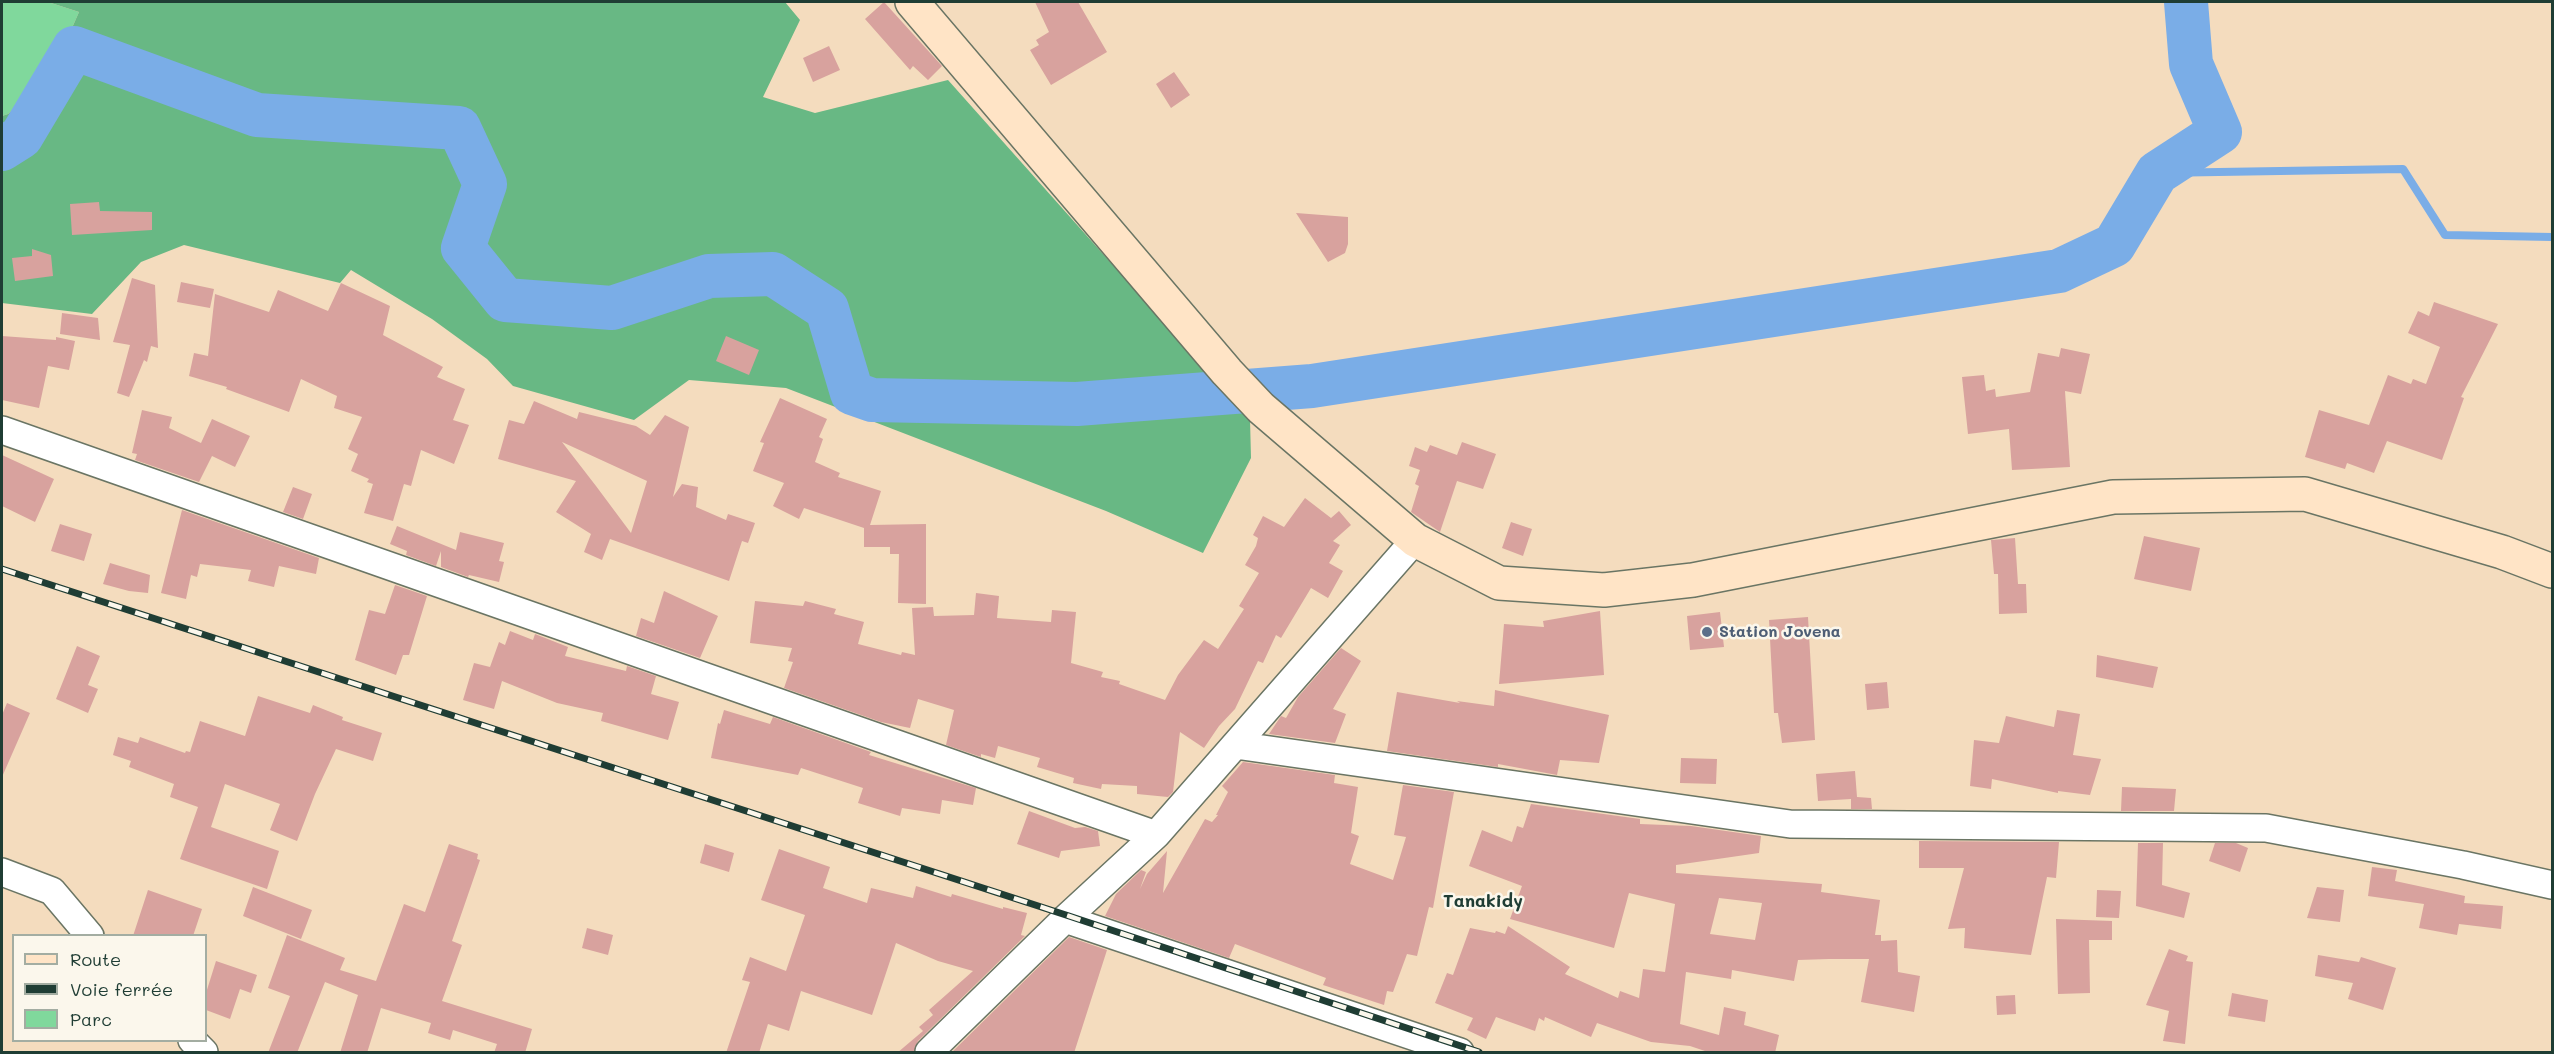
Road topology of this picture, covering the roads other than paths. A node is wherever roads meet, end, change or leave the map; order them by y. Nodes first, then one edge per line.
1 (912, 2) edge
2 (2, 430) edge
3 (1415, 540) junction
4 (2553, 571) edge
5 (1235, 745) junction
6 (1156, 835) junction
7 (2, 872) edge
8 (2553, 885) edge
9 (1065, 919) junction
10 (88, 934) edge
11 (193, 1042) edge
12 (204, 1053) edge
13 (929, 1053) edge
14 (1460, 1053) edge

1 - 3 main road
2 - 6 street
3 - 4 main road
3 - 5 street
5 - 6 street
5 - 8 street
6 - 9 street
7 - 10 street
9 - 13 street
9 - 14 street
11 - 12 street

